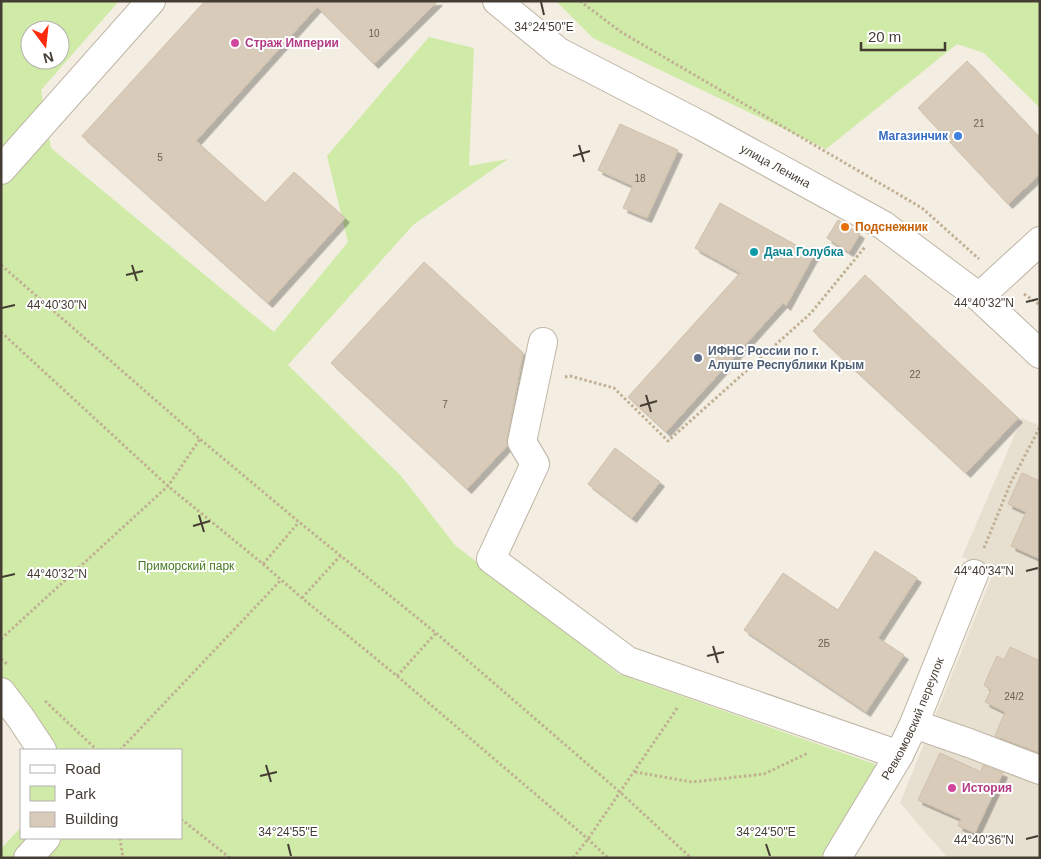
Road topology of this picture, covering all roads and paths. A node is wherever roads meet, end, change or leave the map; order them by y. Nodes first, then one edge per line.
1 (151, 1) edge
2 (497, 1) edge
3 (580, 1) edge
4 (1, 170) edge
5 (883, 225) junction
6 (1040, 242) edge
7 (1, 265) edge
8 (1001, 278) junction
9 (979, 297) junction
10 (1040, 305) edge
11 (1, 332) edge
12 (543, 342) dead end
13 (1040, 354) edge
14 (534, 384) junction
15 (1040, 427) edge
16 (200, 440) junction
17 (168, 486) junction
18 (299, 522) junction
19 (341, 555) junction
20 (263, 564) junction
21 (974, 574) joint
22 (281, 580) junction
23 (302, 598) junction
24 (436, 633) junction
25 (1, 639) edge
26 (1, 658) edge
27 (8, 665) dead end
28 (397, 676) junction
29 (693, 684) junction
30 (1, 692) edge
31 (42, 698) dead end
32 (914, 724) junction
33 (844, 736) junction
34 (41, 749) edge
35 (96, 749) edge
36 (121, 749) edge
37 (899, 755) junction
38 (1040, 770) edge
39 (635, 772) junction
40 (620, 793) junction
41 (182, 820) edge
42 (45, 839) edge
43 (120, 839) edge
44 (588, 839) junction
45 (28, 858) edge
46 (123, 858) edge
47 (230, 858) edge
48 (572, 858) edge
49 (608, 858) edge
50 (691, 858) edge
51 (837, 858) edge

1 - 4 street
2 - 5 street, улица Ленина
3 - 8 path
5 - 9 street, улица Ленина
5 - 14 path
6 - 8 street
7 - 16 path
8 - 9 street
8 - 10 path
9 - 13 street, улица Ленина
11 - 17 path
12 - 14 street
14 - 29 street
15 - 21 path
16 - 17 path
16 - 18 path
17 - 20 path
17 - 25 path
18 - 19 path
18 - 20 path
19 - 23 path
19 - 24 path
20 - 22 path
21 - 32 street, Ревкомовский переулок
22 - 23 path
22 - 36 path
23 - 28 path
24 - 28 path
24 - 40 path
26 - 27 path
28 - 44 path
29 - 33 street
29 - 39 path
30 - 34 street
31 - 35 path
32 - 37 street, Ревкомовский переулок
32 - 38 street
33 - 37 street
33 - 39 path
37 - 51 street, Ревкомовский переулок
39 - 40 path
40 - 44 path
40 - 50 path
41 - 47 path
42 - 45 street
43 - 46 path
44 - 48 path
44 - 49 path

